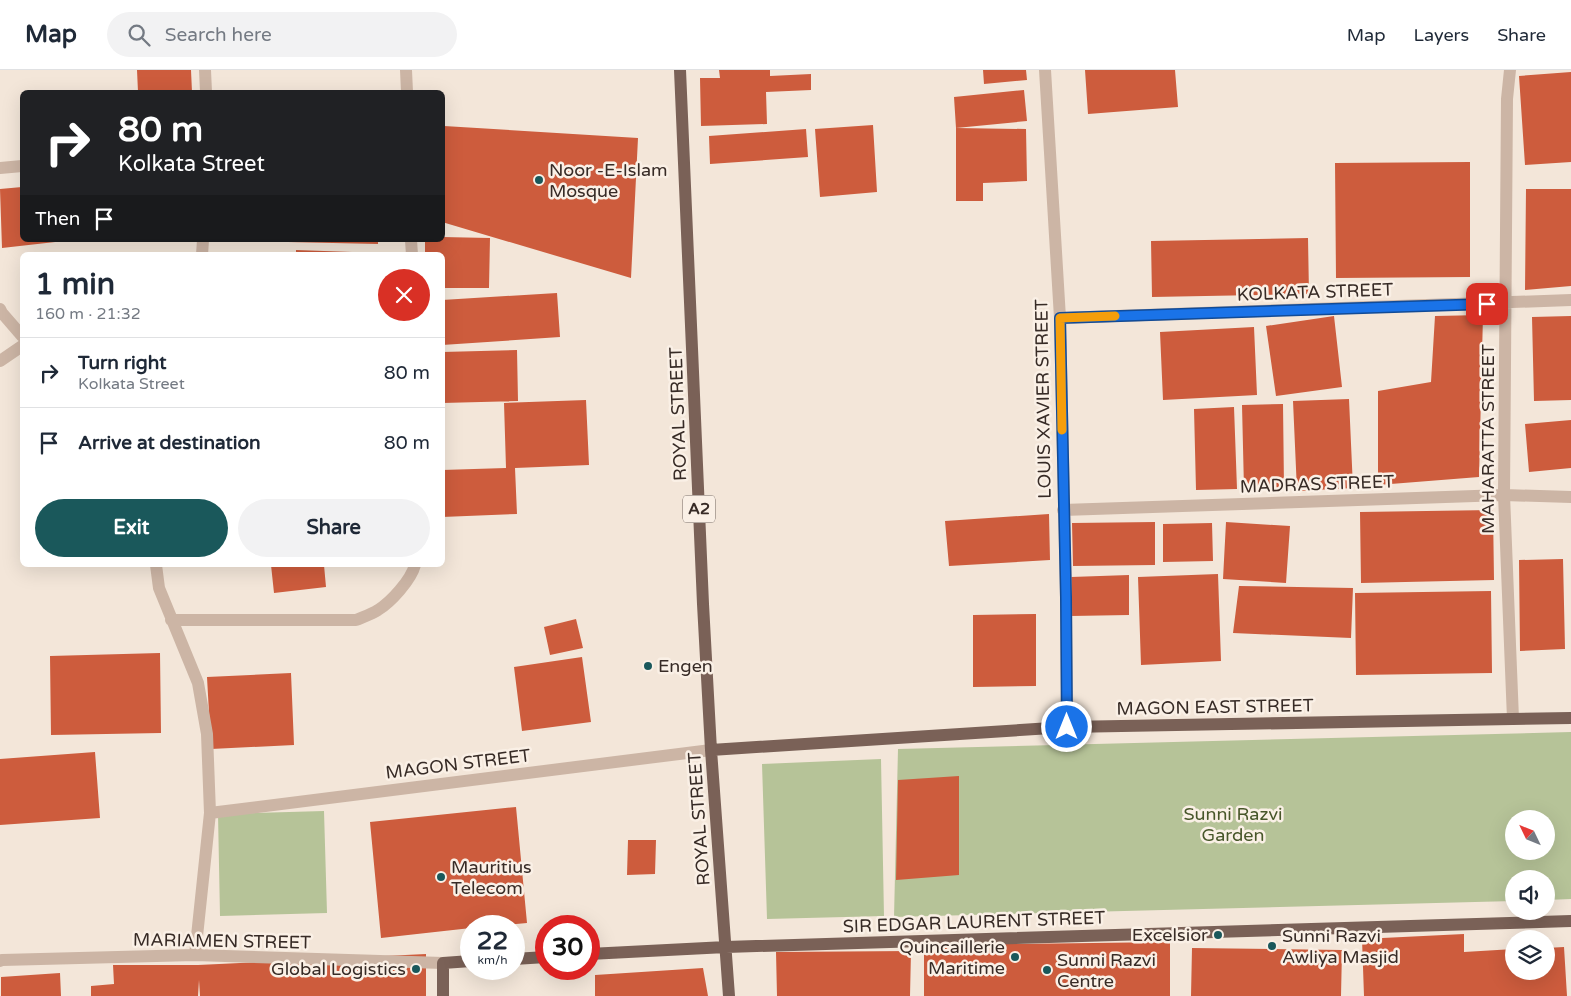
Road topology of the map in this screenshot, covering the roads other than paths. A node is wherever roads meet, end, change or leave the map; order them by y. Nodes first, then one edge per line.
1 (205, 70) edge
2 (406, 70) edge
3 (680, 70) edge
4 (1045, 70) edge
5 (1510, 70) edge
6 (206, 90) edge
7 (407, 90) edge
8 (20, 166) edge
9 (0, 168) edge
10 (1571, 300) edge
11 (1506, 303) junction
12 (0, 308) edge
13 (1060, 318) junction
14 (20, 334) edge
15 (20, 347) edge
16 (0, 361) edge
17 (1504, 495) junction
18 (1571, 497) edge
19 (1064, 510) junction
20 (156, 567) edge
21 (414, 567) edge
22 (171, 620) junction
23 (1571, 718) edge
24 (1513, 719) junction
25 (1067, 727) junction
26 (711, 750) junction
27 (210, 813) junction
28 (1571, 921) edge
29 (726, 947) junction
30 (600, 953) edge
31 (195, 955) junction
32 (0, 961) edge
33 (460, 962) edge
34 (443, 963) junction
35 (443, 996) edge
36 (729, 996) edge

1 - 6 street
2 - 7 street
3 - 26 main road, ROYAL STREET / A2
4 - 13 street, LOUIS XAVIER STREET
5 - 11 street, MAHARATTA STREET
8 - 9 street
10 - 11 street, KOLKATA STREET
11 - 13 street, KOLKATA STREET
11 - 17 street, MAHARATTA STREET
12 - 14 street
13 - 19 street, LOUIS XAVIER STREET
15 - 16 street
17 - 18 street, MADRAS STREET
17 - 19 street, MADRAS STREET
17 - 24 street, MAHARATTA STREET
19 - 25 street, LOUIS XAVIER STREET
20 - 22 street
21 - 22 street
22 - 27 street
23 - 24 main road, MAGON EAST STREET
24 - 25 main road, MAGON EAST STREET
25 - 26 main road, MAGON EAST STREET
26 - 27 street, MAGON STREET
26 - 29 main road, ROYAL STREET / A2
27 - 31 street
28 - 29 main road, SIR EDGAR LAURENT STREET
29 - 30 main road, SIR EDGAR LAURENT STREET
29 - 36 main road, ROYAL STREET / A2
31 - 32 street, MARIAMEN STREET
31 - 34 street, MARIAMEN STREET
33 - 34 main road
34 - 35 main road

